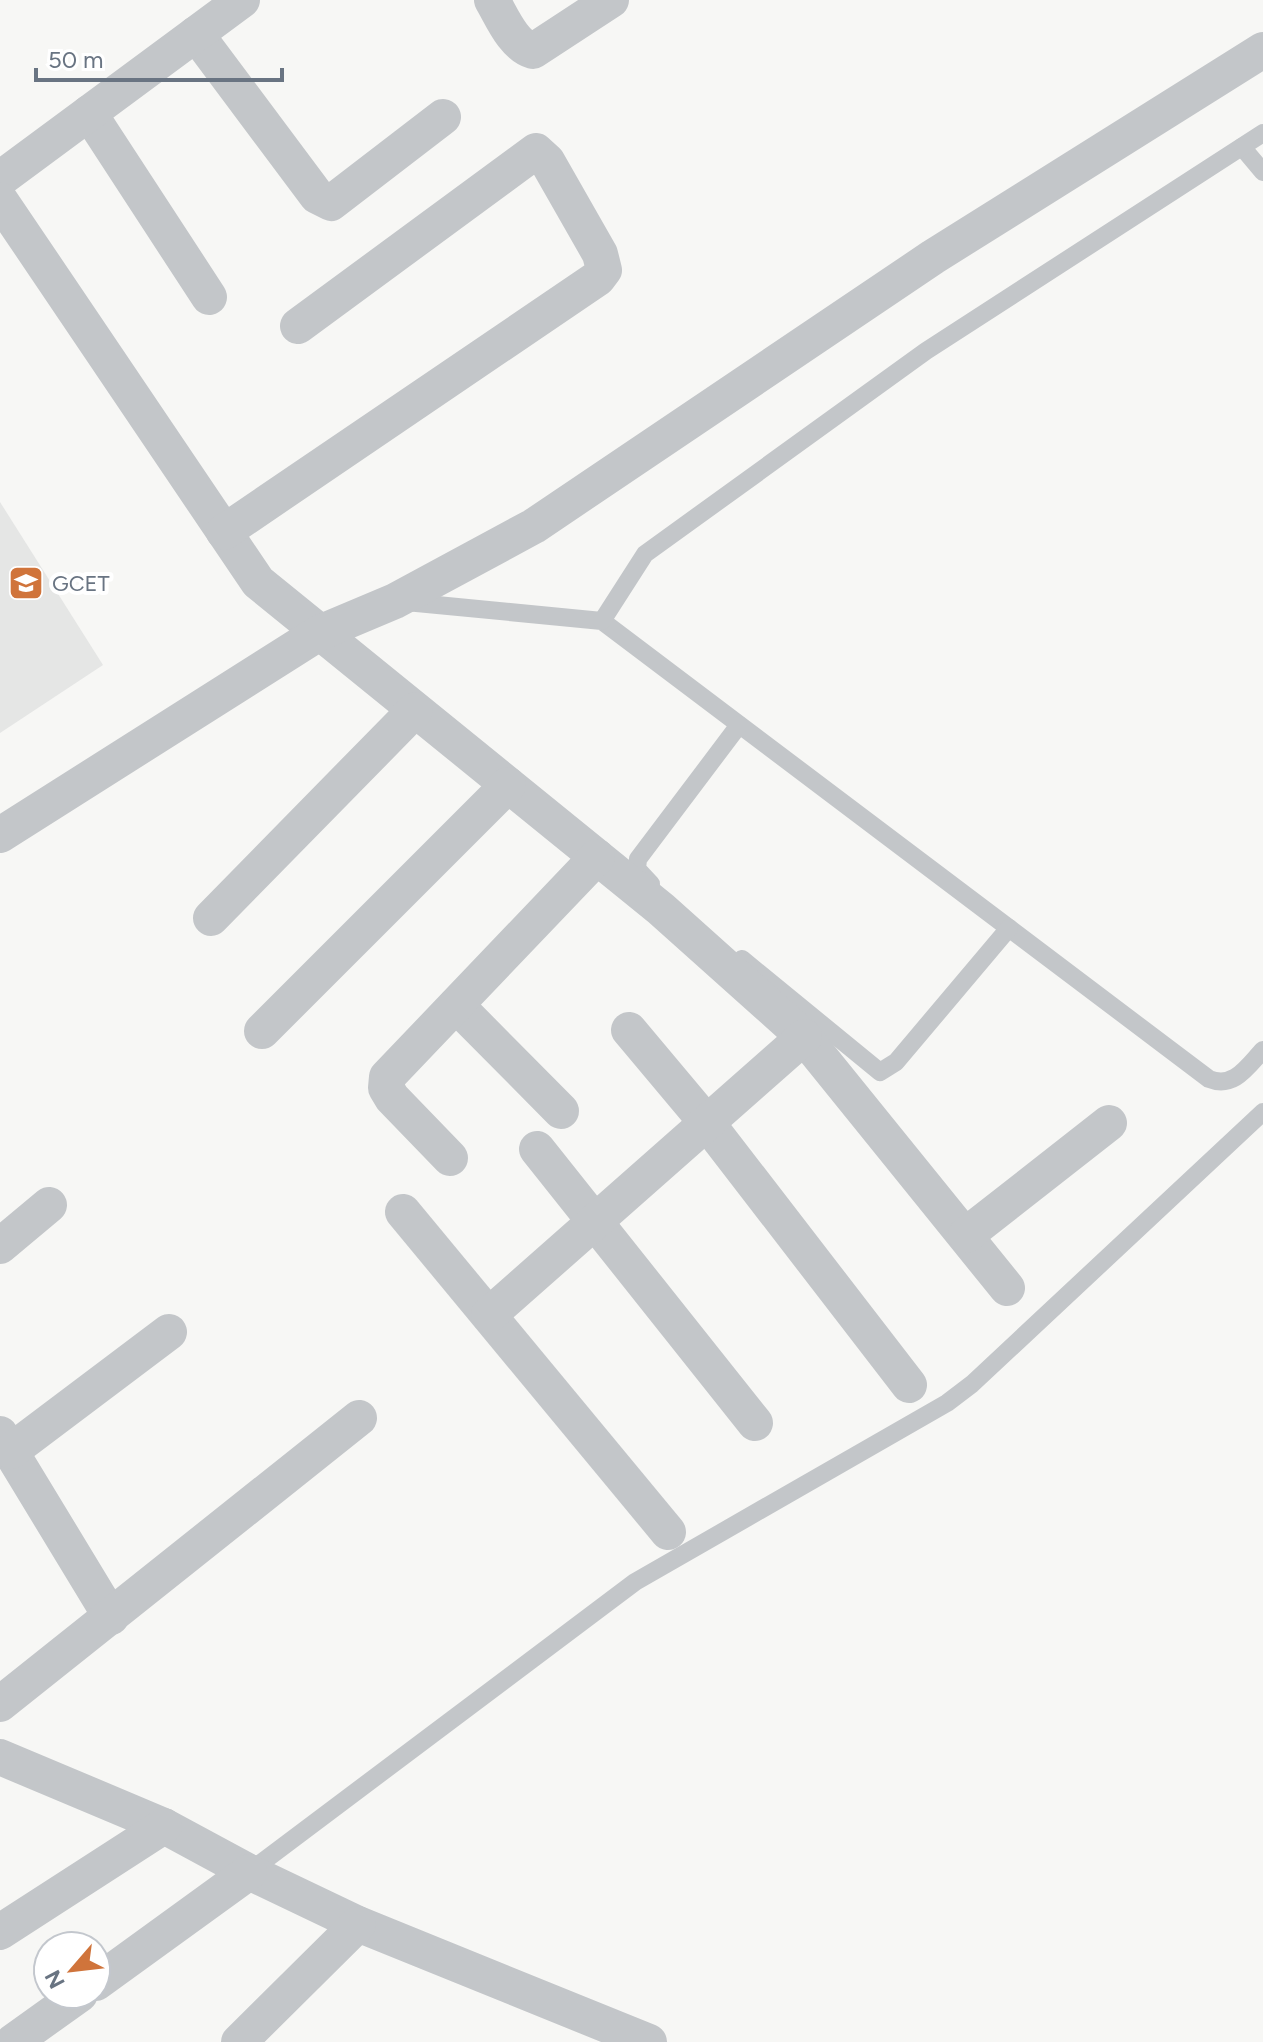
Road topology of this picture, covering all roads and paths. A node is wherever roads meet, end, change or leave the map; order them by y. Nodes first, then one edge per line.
1 (242, 0) edge
2 (492, 0) edge
3 (611, 0) edge
4 (196, 34) junction
5 (1263, 50) edge
6 (89, 113) junction
7 (443, 117) dead end
8 (1263, 133) edge
9 (1242, 147) junction
10 (1263, 172) edge
11 (0, 179) edge
12 (0, 200) edge
13 (209, 297) dead end
14 (298, 326) dead end
15 (224, 532) junction
16 (395, 601) junction
17 (602, 621) junction
18 (319, 633) junction
19 (415, 710) junction
20 (739, 725) junction
21 (508, 785) junction
22 (0, 835) edge
23 (597, 857) junction
24 (211, 918) dead end
25 (1009, 928) junction
26 (456, 1005) junction
27 (629, 1030) dead end
28 (262, 1031) dead end
29 (804, 1037) junction
30 (1263, 1050) edge
31 (561, 1111) dead end
32 (1263, 1112) edge
33 (707, 1123) junction
34 (1109, 1123) dead end
35 (537, 1149) dead end
36 (450, 1158) dead end
37 (49, 1205) dead end
38 (403, 1212) dead end
39 (595, 1222) junction
40 (966, 1235) junction
41 (0, 1246) edge
42 (1007, 1288) dead end
43 (489, 1315) junction
44 (169, 1332) dead end
45 (909, 1385) dead end
46 (359, 1418) dead end
47 (755, 1423) dead end
48 (5, 1443) edge
49 (668, 1532) dead end
50 (111, 1617) junction
51 (0, 1704) edge
52 (5, 1765) edge
53 (164, 1826) junction
54 (249, 1872) junction
55 (358, 1924) junction
56 (0, 1932) edge
57 (112, 1971) edge
58 (58, 2010) edge
59 (13, 2042) edge
60 (239, 2042) edge
61 (649, 2042) edge

1 - 4 street
2 - 3 street
4 - 6 street
4 - 7 street
5 - 16 street
6 - 11 street
6 - 13 street
8 - 9 lane
9 - 10 lane
9 - 17 lane
12 - 15 street
14 - 15 street
15 - 18 street
16 - 17 lane
16 - 18 street
17 - 20 lane
18 - 19 street
18 - 22 street
19 - 21 street
19 - 24 street
20 - 25 lane
20 - 25 lane
21 - 23 street
21 - 28 street
23 - 26 street
23 - 29 street
25 - 30 lane
26 - 31 street
26 - 36 street
27 - 33 street
29 - 33 street
29 - 40 street
32 - 54 lane
33 - 39 street
33 - 45 street
34 - 40 street
35 - 39 street
37 - 41 street
38 - 43 street
39 - 43 street
39 - 47 street
40 - 42 street
43 - 49 street
44 - 48 street
46 - 50 street
48 - 50 street
50 - 51 street
52 - 53 street
53 - 54 street
53 - 56 street
54 - 55 street
54 - 57 street
55 - 60 street
55 - 61 street
58 - 59 street

